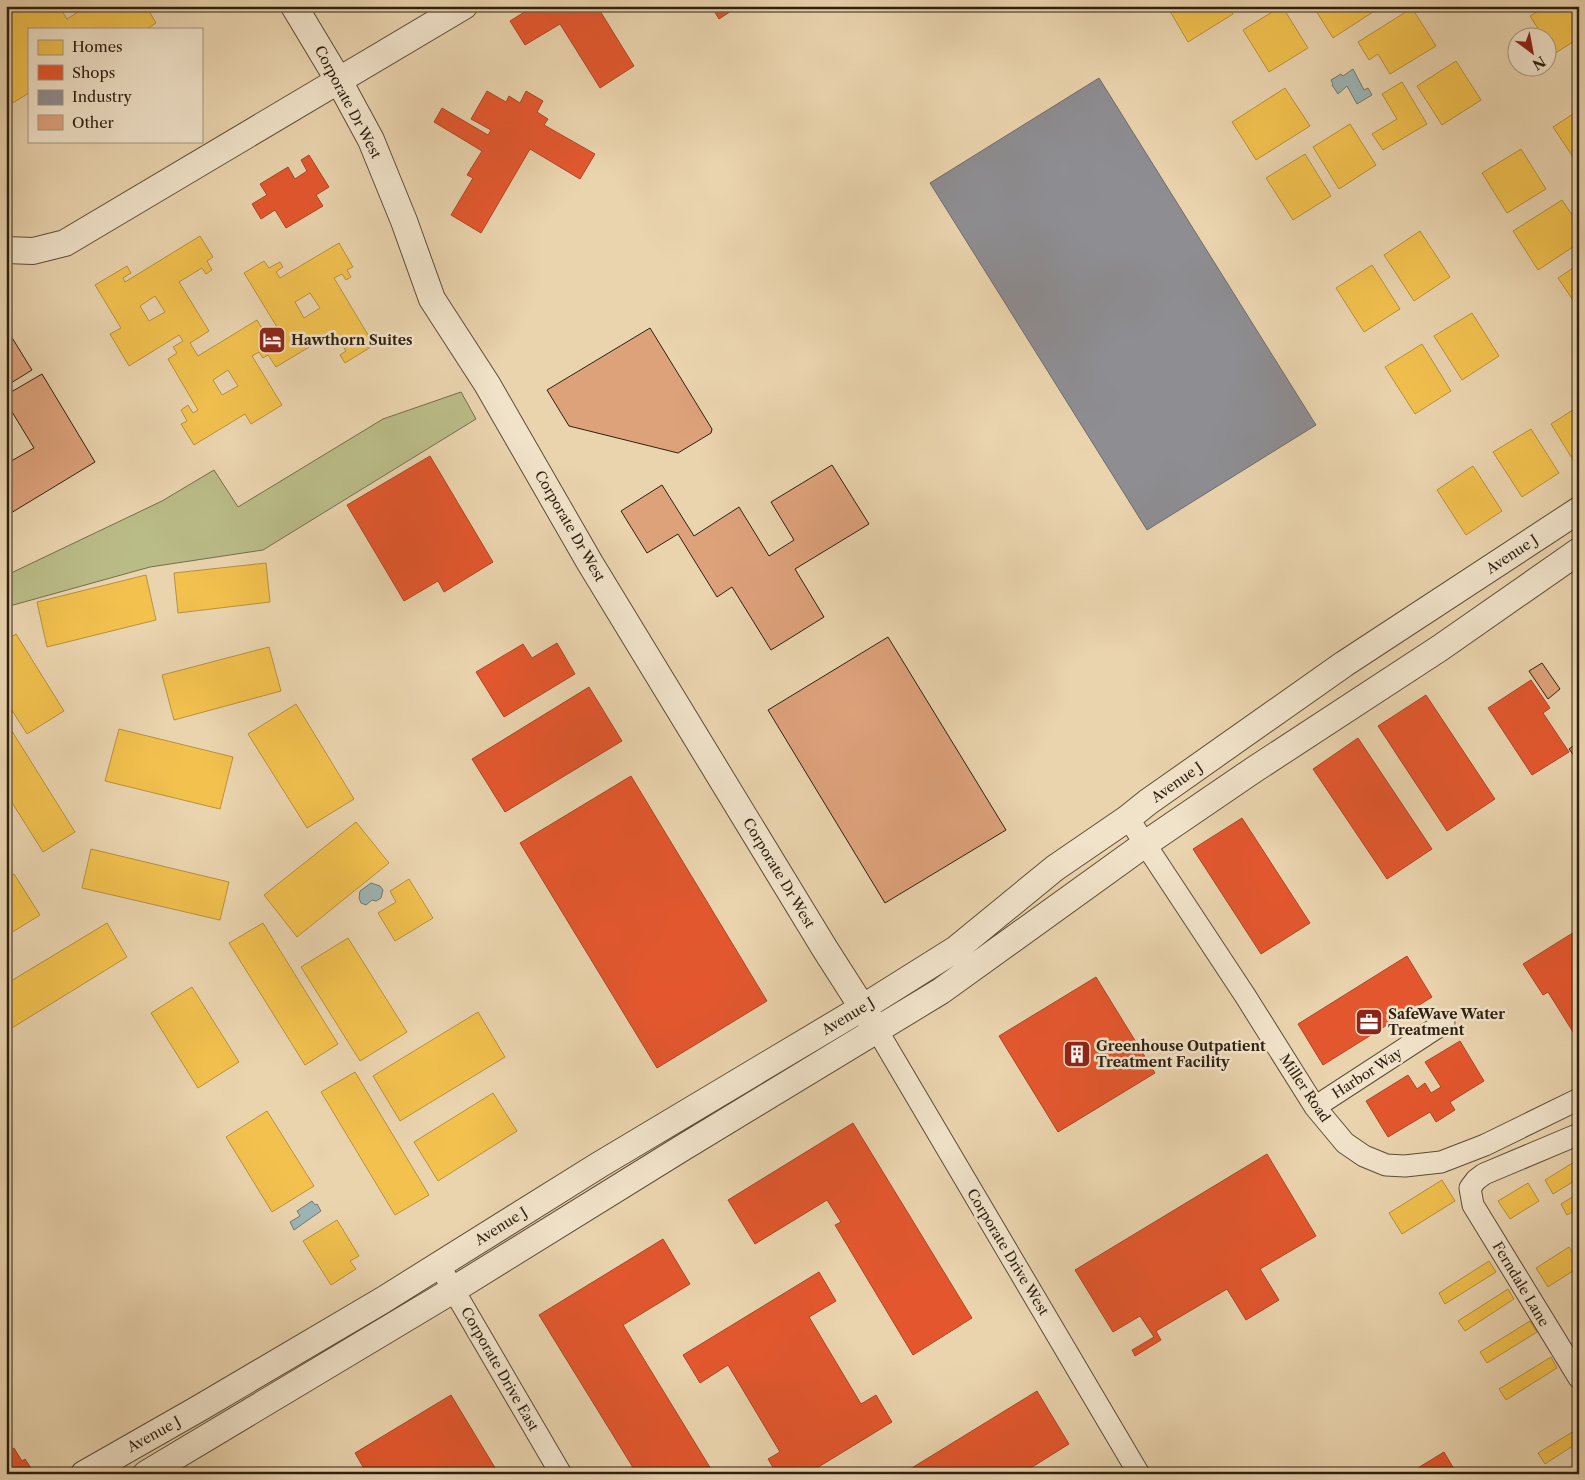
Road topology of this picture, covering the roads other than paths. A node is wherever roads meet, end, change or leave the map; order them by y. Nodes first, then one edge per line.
1 (294, 6) edge
2 (464, 6) edge
3 (339, 81) junction
4 (6, 250) edge
5 (1579, 510) edge
6 (1579, 551) edge
7 (1128, 818) junction
8 (1145, 844) junction
9 (862, 1008) junction
10 (1444, 1023) dead end
11 (877, 1030) junction
12 (1579, 1099) edge
13 (1315, 1107) junction
14 (1579, 1134) edge
15 (438, 1265) junction
16 (453, 1290) junction
17 (1579, 1378) edge
18 (198, 1409) junction
19 (212, 1433) junction
20 (84, 1474) edge
21 (146, 1474) edge
22 (561, 1474) edge
23 (1139, 1474) edge

1 - 3 street, Corporate Dr West
2 - 3 street
3 - 4 street
3 - 9 street, Corporate Dr West
5 - 7 street, Avenue J
6 - 8 street, Avenue J
7 - 8 street, Miller Road
7 - 9 street, Avenue J
8 - 11 street, Avenue J
8 - 13 street, Miller Road
9 - 11 street, Corporate Dr West
9 - 15 street, Avenue J
10 - 13 street, Harbor Way
11 - 16 street, Avenue J
11 - 23 street, Corporate Drive West
12 - 13 street, Miller Road
14 - 17 street, Ferndale Lane
15 - 16 street, Corporate Drive East
15 - 18 street, Avenue J
16 - 19 street, Avenue J
16 - 22 street, Corporate Drive East
18 - 19 street
18 - 20 street, Avenue J
19 - 21 street, Avenue J

